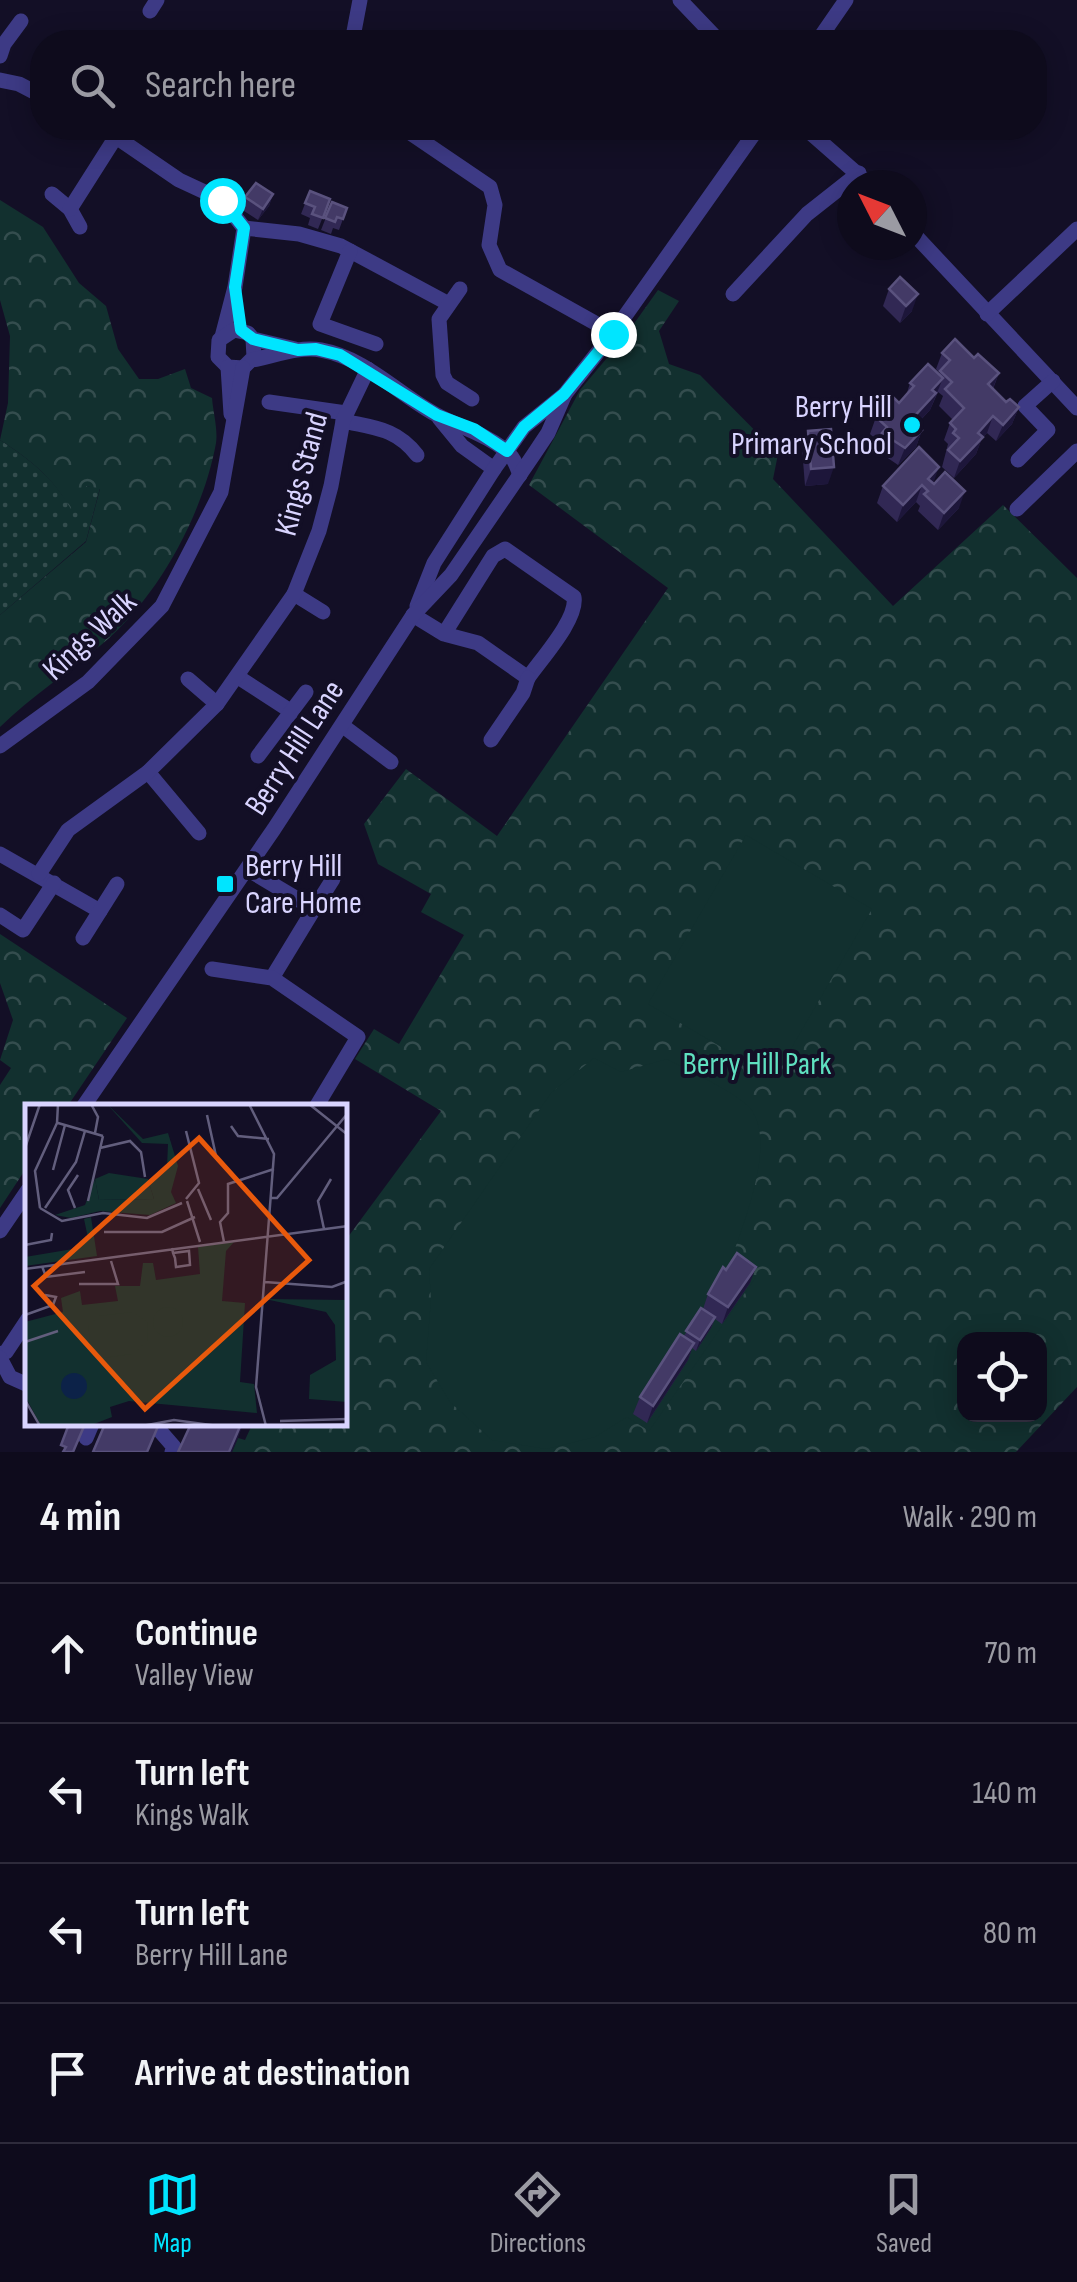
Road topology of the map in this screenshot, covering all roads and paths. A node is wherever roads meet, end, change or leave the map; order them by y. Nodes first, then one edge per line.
1 (360, 0) edge
2 (680, 0) edge
3 (846, 0) edge
4 (21, 21) dead end
5 (354, 30) edge
6 (709, 30) edge
7 (825, 30) edge
8 (0, 56) edge
9 (0, 80) edge
10 (30, 90) edge
11 (105, 140) edge
12 (123, 140) edge
13 (421, 140) edge
14 (750, 140) edge
15 (820, 140) edge
16 (854, 170) edge
17 (52, 194) dead end
18 (837, 196) edge
19 (70, 209) junction
20 (80, 227) dead end
21 (244, 228) junction
22 (1077, 229) edge
23 (927, 248) edge
24 (350, 251) junction
25 (235, 287) junction
26 (460, 289) dead end
27 (733, 294) dead end
28 (449, 304) junction
29 (987, 314) junction
30 (247, 334) junction
31 (613, 334) junction
32 (222, 337) junction
33 (376, 344) dead end
34 (298, 350) junction
35 (241, 365) junction
36 (368, 370) junction
37 (1053, 381) junction
38 (472, 399) dead end
39 (269, 402) dead end
40 (1077, 408) edge
41 (437, 415) junction
42 (344, 417) junction
43 (1077, 450) edge
44 (417, 455) dead end
45 (1018, 460) dead end
46 (514, 462) junction
47 (494, 469) junction
48 (1017, 509) dead end
49 (294, 594) junction
50 (323, 612) dead end
51 (413, 615) junction
52 (444, 634) junction
53 (238, 677) junction
54 (528, 678) junction
55 (188, 679) dead end
56 (306, 692) dead end
57 (217, 704) junction
58 (292, 712) junction
59 (343, 726) junction
60 (491, 740) dead end
61 (0, 746) edge
62 (258, 756) dead end
63 (390, 762) dead end
64 (148, 772) junction
65 (199, 833) dead end
66 (0, 854) edge
67 (247, 869) junction
68 (47, 878) junction
69 (333, 879) dead end
70 (117, 884) dead end
71 (314, 910) junction
72 (100, 911) junction
73 (0, 916) edge
74 (83, 938) dead end
75 (212, 969) dead end
76 (272, 978) junction
77 (85, 1104) edge
78 (318, 1104) edge
79 (25, 1194) edge
80 (0, 1232) edge
81 (25, 1323) edge
82 (0, 1356) edge
83 (25, 1384) edge
84 (157, 1427) edge
85 (172, 1452) edge

1 - 5 street
2 - 6 street
3 - 7 street
4 - 8 street
9 - 10 street
11 - 19 street
12 - 21 street
13 - 31 street
14 - 31 street
15 - 16 street
17 - 19 street
18 - 27 street
19 - 20 street
21 - 24 street
21 - 25 street
22 - 29 street
23 - 29 street
24 - 28 street
24 - 33 street
25 - 30 street
25 - 32 street
26 - 28 street
28 - 38 street
29 - 37 street
30 - 32 street
30 - 34 street
30 - 35 street
31 - 46 street
32 - 35 street
34 - 35 street
34 - 36 street
35 - 61 street, Kings Walk
36 - 41 street
36 - 42 street, Kings Stand
37 - 40 street
37 - 45 street
39 - 42 street
41 - 46 street
41 - 47 street
42 - 44 street
42 - 49 street, Kings Stand
43 - 48 street
46 - 47 street, Berry Hill Lane
46 - 51 street, Berry Hill Lane
47 - 51 street, Berry Hill Lane
49 - 50 street
49 - 53 street, Kings Stand
51 - 52 street
51 - 59 street, Berry Hill Lane
52 - 54 street
52 - 54 street
53 - 57 street, Kings Stand
53 - 58 street
54 - 60 street
55 - 57 street
56 - 58 street
57 - 64 street, Kings Stand
58 - 62 street
59 - 63 street
59 - 67 street, Berry Hill Lane
64 - 65 street
64 - 68 street, Kings Stand
66 - 68 street
67 - 71 street
67 - 77 street, Berry Hill Lane
68 - 72 street
68 - 73 street, Kings Stand
69 - 71 street
70 - 72 street
71 - 76 street
72 - 74 street
75 - 76 street
76 - 78 street
79 - 80 street
81 - 82 street
82 - 83 street
84 - 85 street

